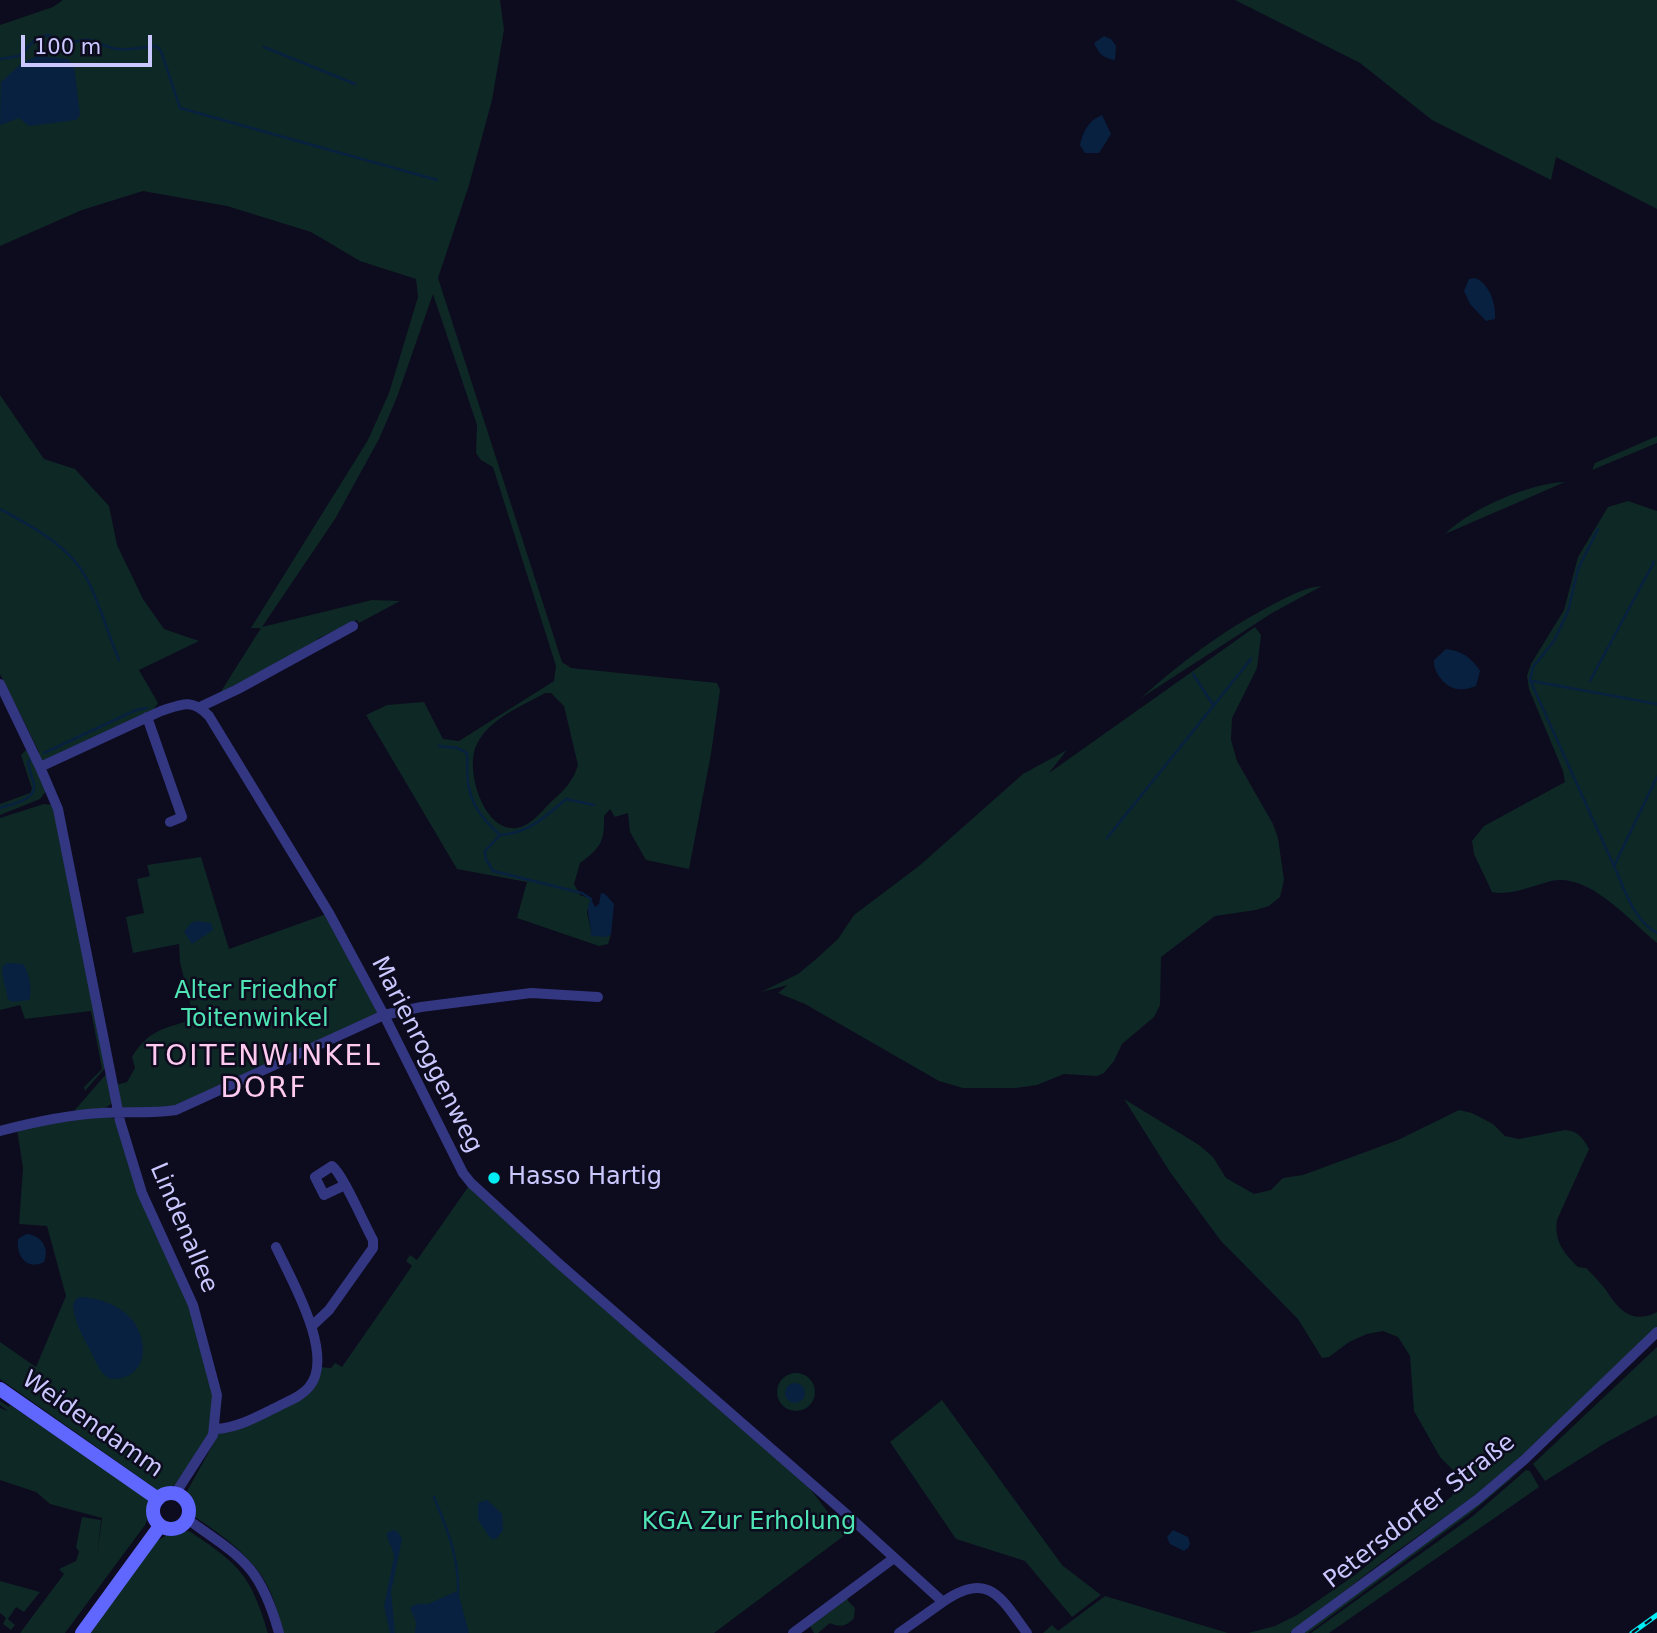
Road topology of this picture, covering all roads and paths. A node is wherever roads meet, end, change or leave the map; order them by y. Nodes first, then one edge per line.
1 (353, 626) dead end
2 (0, 684) edge
3 (200, 707) junction
4 (147, 718) junction
5 (40, 767) junction
6 (170, 822) dead end
7 (598, 997) dead end
8 (384, 1014) junction
9 (118, 1112) junction
10 (0, 1131) edge
11 (345, 1185) dead end
12 (276, 1247) dead end
13 (313, 1325) junction
14 (1657, 1332) edge
15 (0, 1389) edge
16 (215, 1427) junction
17 (175, 1494) junction
18 (158, 1499) junction
19 (187, 1519) junction
20 (160, 1525) junction
21 (894, 1558) junction
22 (943, 1602) junction
23 (82, 1633) edge
24 (279, 1633) edge
25 (793, 1633) edge
26 (899, 1633) edge
27 (1027, 1633) edge
28 (1296, 1633) edge

1 - 3 street
2 - 5 street, Lindenallee
3 - 4 street
3 - 8 street, Marienroggenweg
4 - 5 street
4 - 6 street
5 - 9 street, Lindenallee
7 - 8 street
8 - 9 street
8 - 21 street, Marienroggenweg
9 - 10 street
9 - 16 street, Lindenallee
11 - 13 street
12 - 13 street
13 - 16 street
14 - 28 street, Petersdorfer Straße
15 - 18 street, Weidendamm
16 - 17 street, Lindenallee
17 - 18 street
17 - 19 street
18 - 20 street
19 - 20 street
19 - 24 street
20 - 23 street
21 - 22 street, Marienroggenweg
21 - 25 street
22 - 26 street
22 - 27 street

